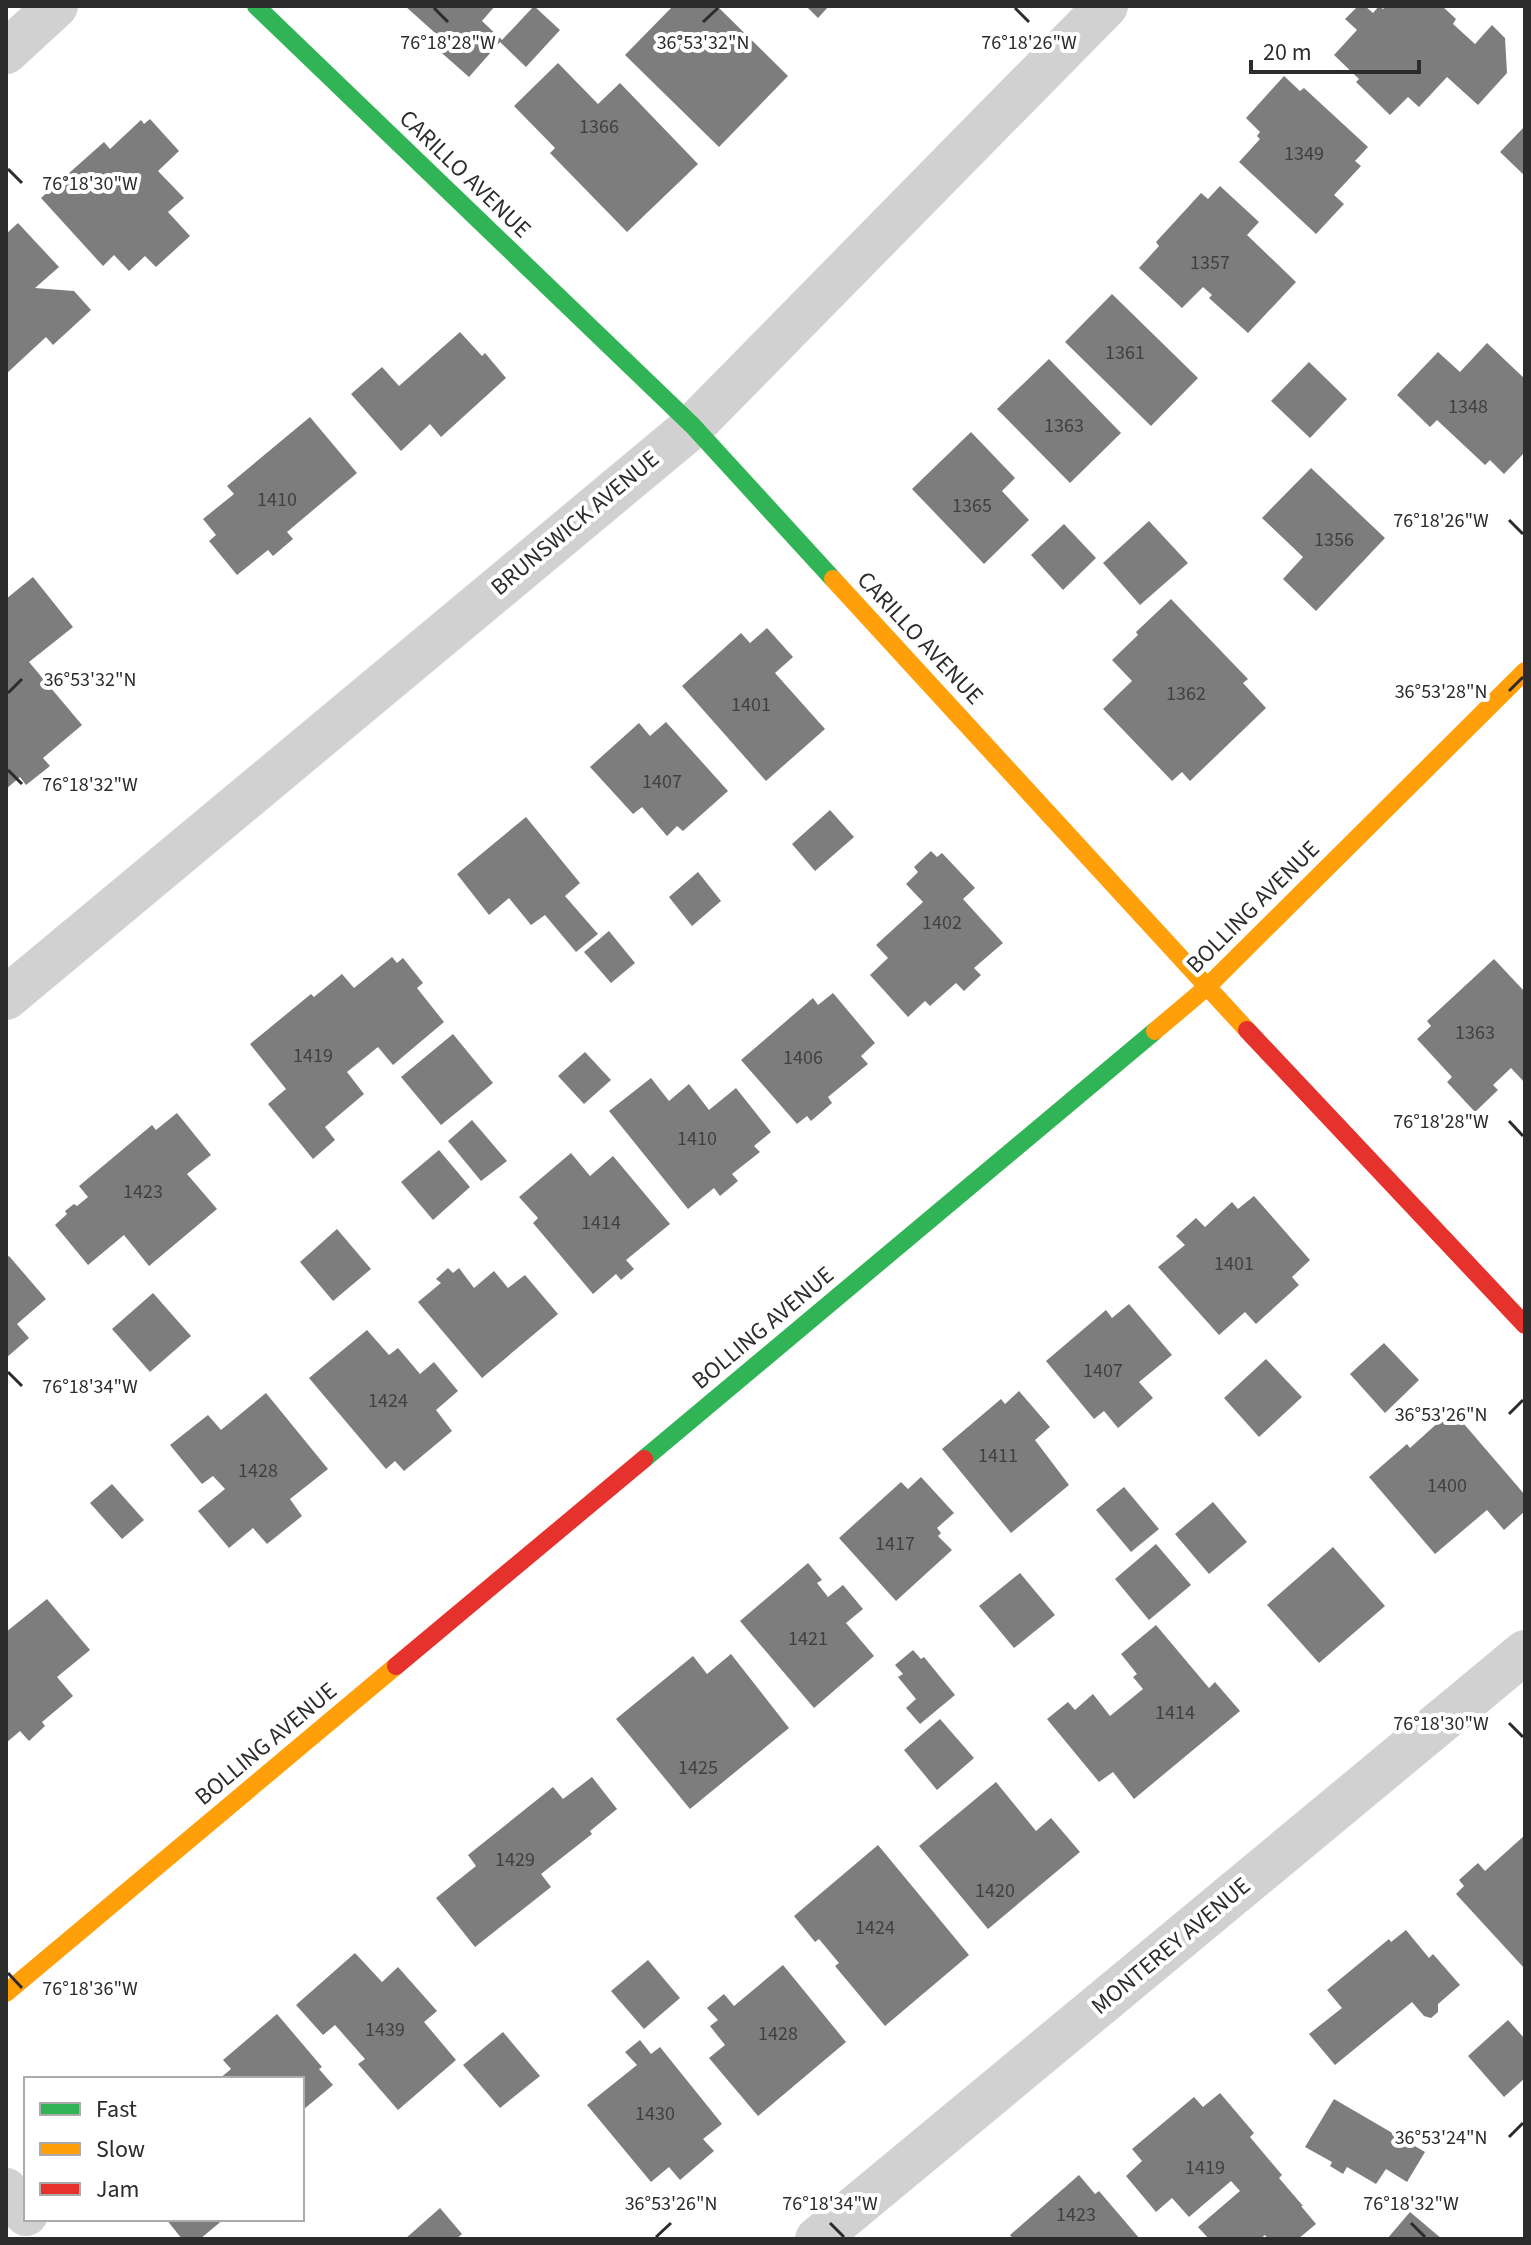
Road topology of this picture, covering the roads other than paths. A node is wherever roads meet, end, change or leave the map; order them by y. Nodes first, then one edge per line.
1 (56, 6) edge
2 (256, 6) edge
3 (1106, 6) edge
4 (6, 52) edge
5 (693, 426) junction
6 (1525, 671) edge
7 (1207, 987) junction
8 (6, 998) edge
9 (1525, 1325) edge
10 (1525, 1652) edge
11 (6, 1993) edge
12 (6, 2190) edge
13 (24, 2212) edge
14 (32, 2221) edge
15 (47, 2239) edge
16 (817, 2239) edge

1 - 4 street
2 - 5 street, CARILLO AVENUE
3 - 5 street, BRUNSWICK AVENUE
5 - 7 street, CARILLO AVENUE
5 - 8 street, BRUNSWICK AVENUE
6 - 7 street, BOLLING AVENUE
7 - 9 street, CARILLO AVENUE
7 - 11 street, BOLLING AVENUE
10 - 16 street, MONTEREY AVENUE
12 - 13 street
14 - 15 street

